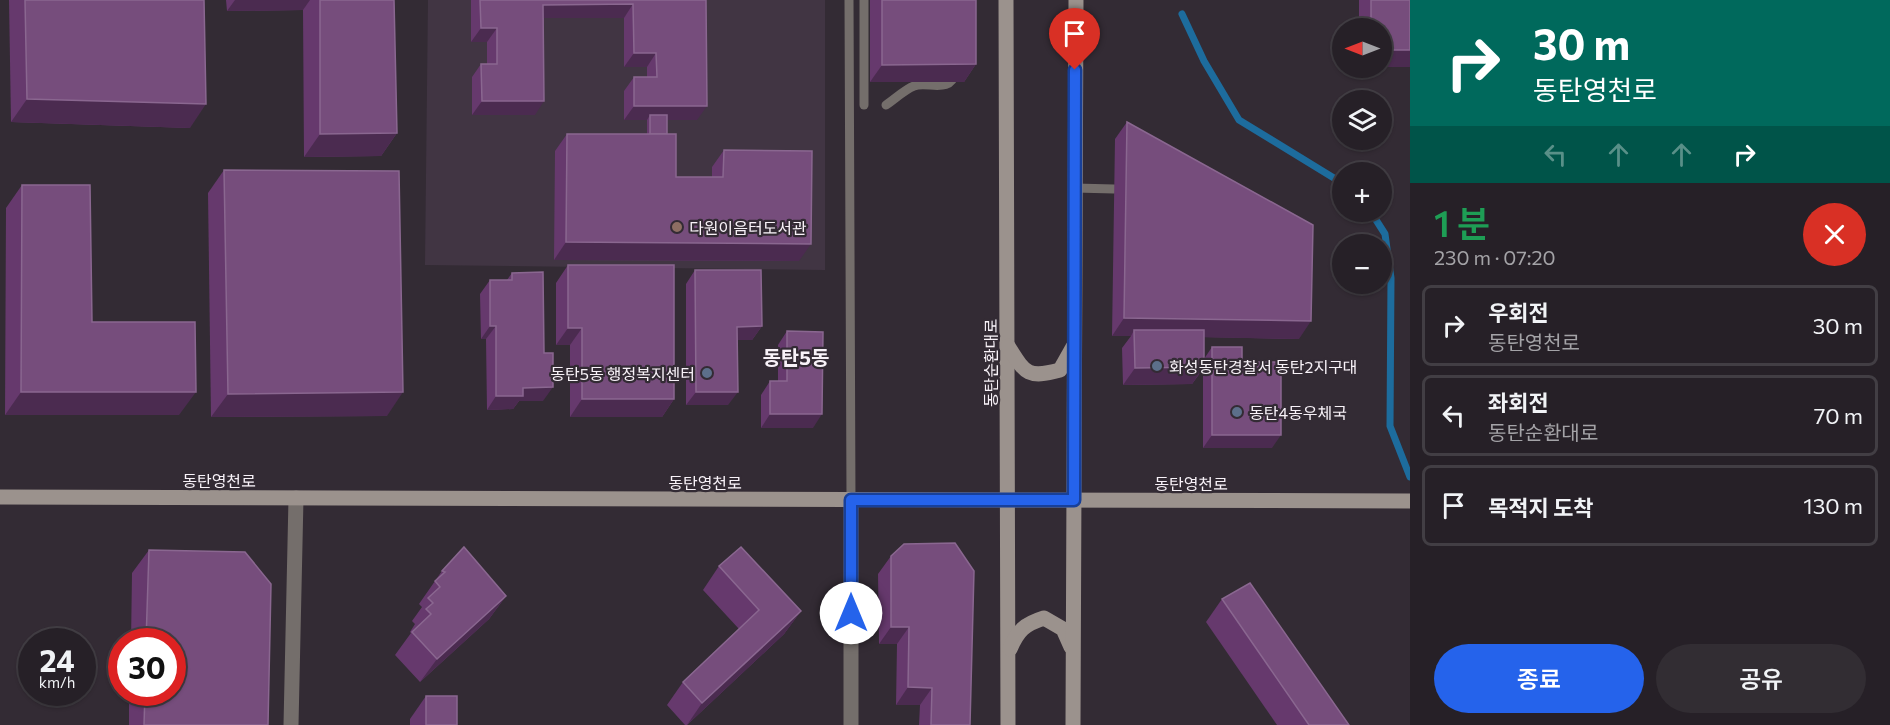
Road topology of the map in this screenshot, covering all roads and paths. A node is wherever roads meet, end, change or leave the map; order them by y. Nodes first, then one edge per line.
1 (849, 0) edge
2 (864, 0) edge
3 (1006, 0) edge
4 (1076, 0) edge
5 (955, 58) edge
6 (864, 105) dead end
7 (886, 105) dead end
8 (1075, 188) junction
9 (1114, 189) dead end
10 (1074, 344) junction
11 (1008, 346) junction
12 (0, 497) edge
13 (296, 498) junction
14 (851, 500) junction
15 (1074, 500) junction
16 (1008, 501) junction
17 (1410, 501) edge
18 (1073, 652) junction
19 (1008, 653) junction
20 (291, 725) edge
21 (851, 725) edge
22 (1008, 725) edge
23 (1073, 725) edge

1 - 14 lane
2 - 6 lane
3 - 11 street, 동탄순환대로
4 - 8 street
5 - 7 lane
8 - 9 lane
8 - 10 street
10 - 11 street
10 - 15 street
11 - 16 street, 동탄순환대로
12 - 13 street, 동탄영천로
13 - 14 street, 동탄영천로
13 - 20 street
14 - 16 street, 동탄영천로
14 - 21 street
15 - 16 street, 동탄영천로
15 - 17 street, 동탄영천로
15 - 18 street
16 - 19 street, 동탄순환대로
18 - 19 street
18 - 23 street
19 - 22 street, 동탄순환대로

